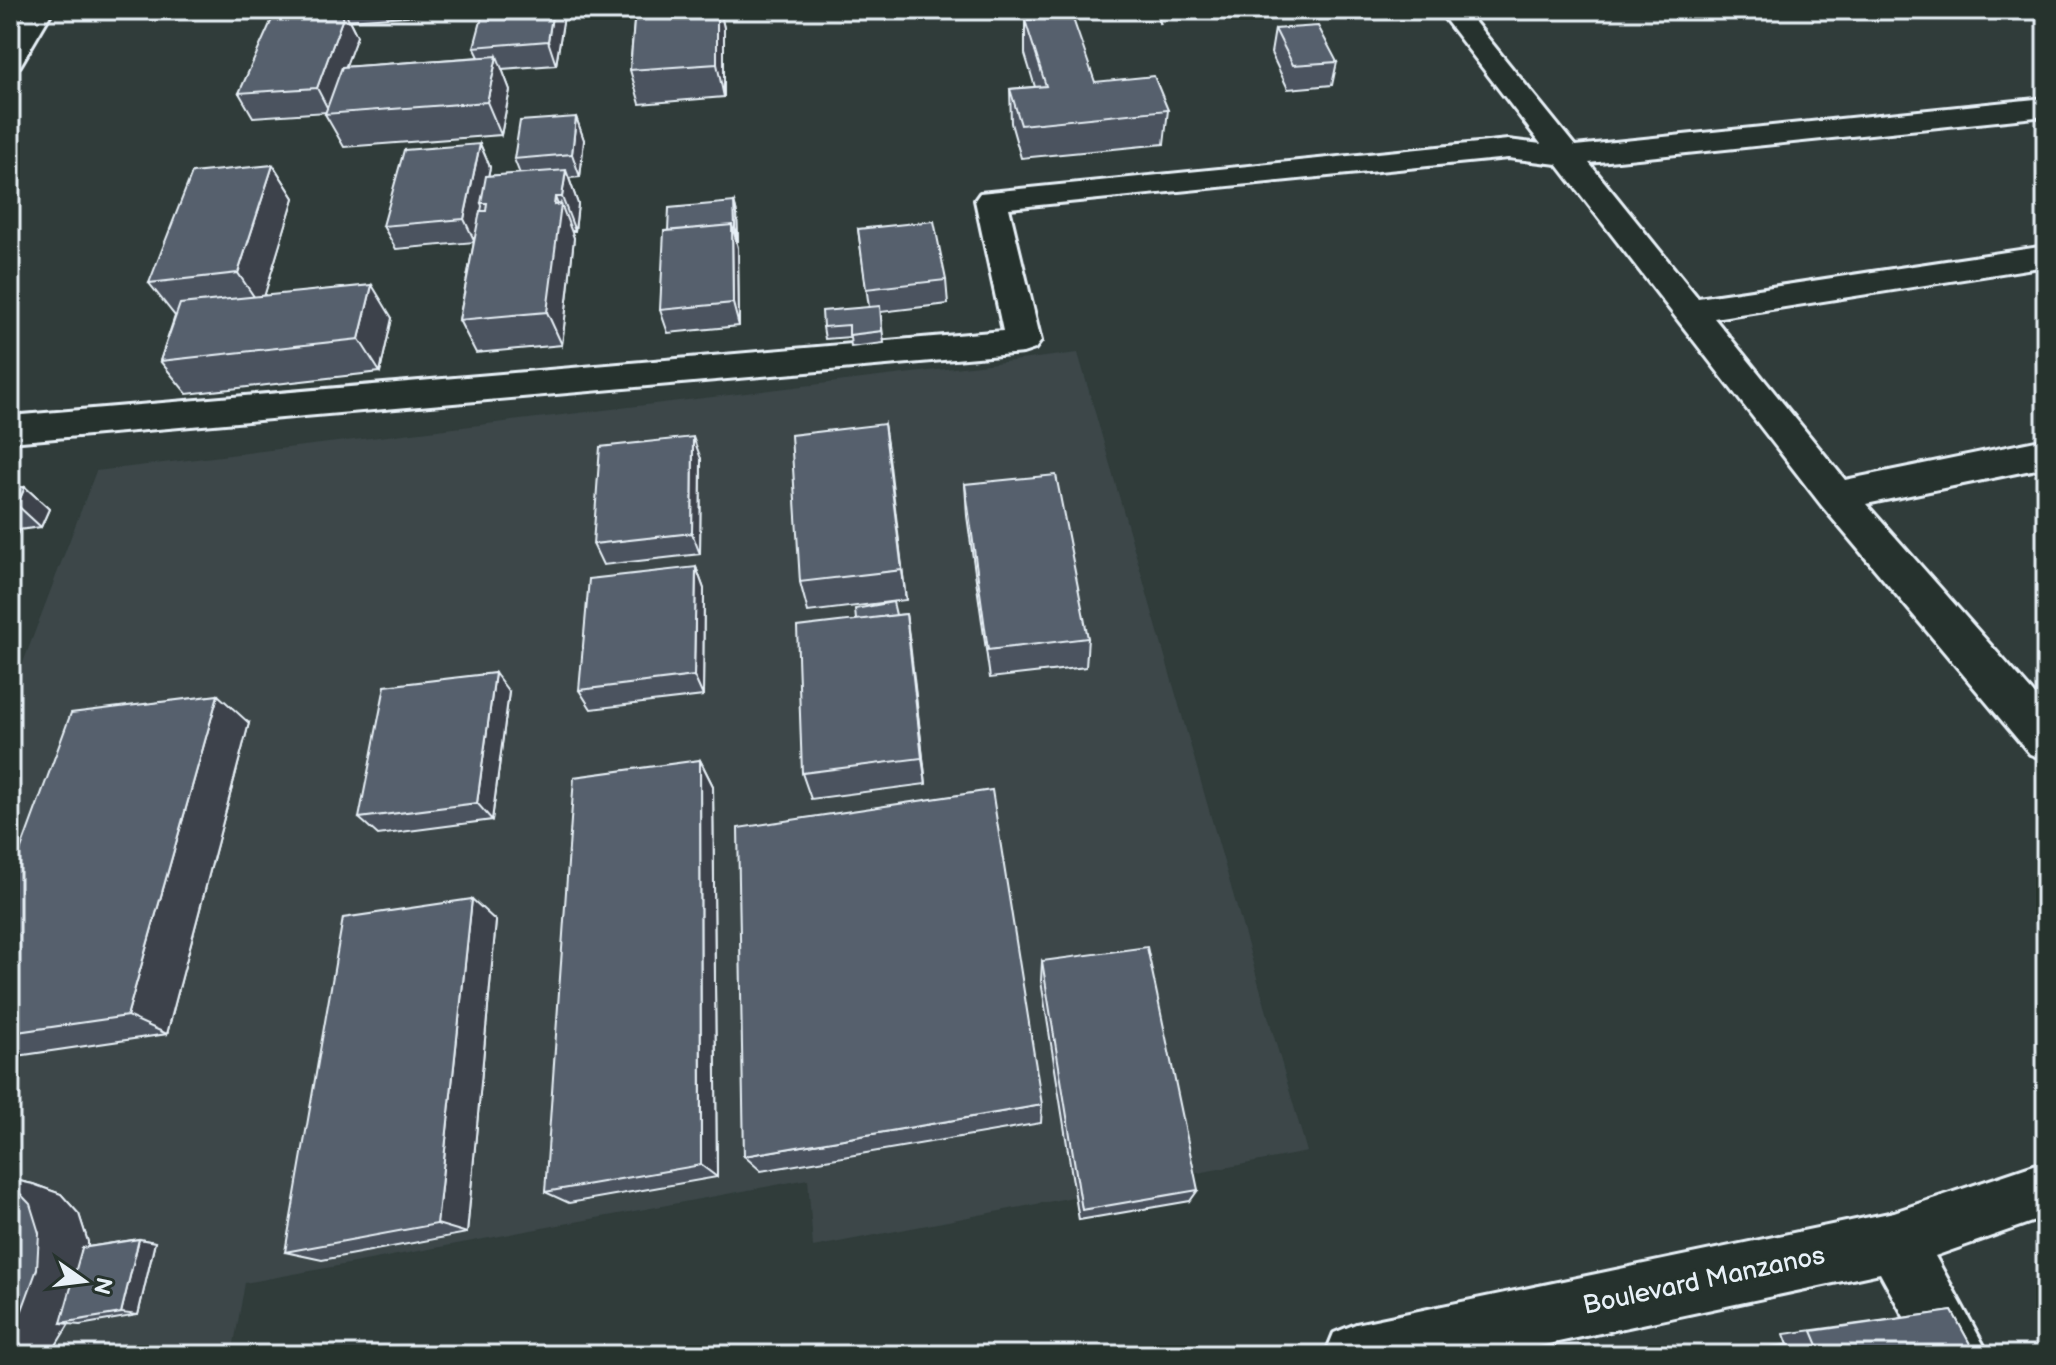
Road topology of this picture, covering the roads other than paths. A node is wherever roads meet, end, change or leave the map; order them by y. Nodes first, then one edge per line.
1 (40, 10) edge
2 (1451, 10) edge
3 (10, 60) edge
4 (2046, 107) edge
5 (1566, 156) junction
6 (2046, 256) edge
7 (1687, 311) junction
8 (10, 429) edge
9 (2046, 453) edge
10 (1836, 496) junction
11 (2038, 721) edge
12 (2046, 1189) edge
13 (1894, 1241) junction
14 (1477, 1343) edge
15 (1356, 1355) edge
16 (1958, 1355) edge

1 - 3 street
2 - 5 street
4 - 5 street
5 - 7 street
5 - 8 street
6 - 7 street
7 - 10 street
9 - 10 street
10 - 11 street
12 - 13 street, Boulevard Manzanos
13 - 14 street, Boulevard Manzanos
13 - 16 street
14 - 15 street, Boulevard Manzanos

